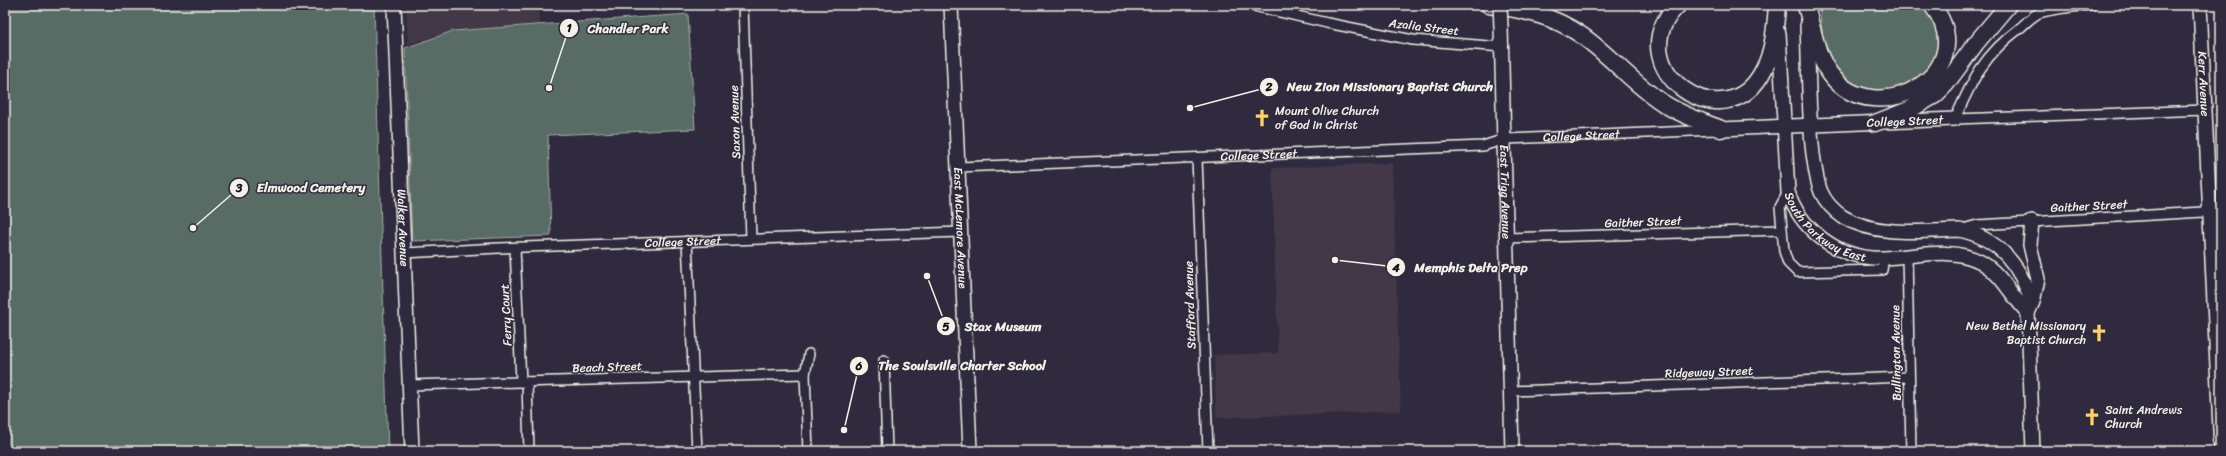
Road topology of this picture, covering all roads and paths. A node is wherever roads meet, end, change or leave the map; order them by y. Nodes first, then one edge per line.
1 (394, 5) edge
2 (743, 5) edge
3 (951, 5) edge
4 (1249, 5) edge
5 (1490, 5) edge
6 (1500, 5) edge
7 (1678, 5) edge
8 (1932, 5) edge
9 (2008, 5) edge
10 (2091, 5) edge
11 (2200, 5) edge
12 (1777, 6) joint
13 (1806, 6) joint
14 (1502, 47) junction
15 (2205, 110) junction
16 (1955, 118) junction
17 (1875, 123) junction
18 (1809, 125) junction
19 (1784, 127) junction
20 (1721, 129) junction
21 (1505, 139) junction
22 (1197, 158) junction
23 (958, 167) junction
24 (1788, 192) junction
25 (2215, 212) edge
26 (2032, 221) junction
27 (1782, 230) junction
28 (1959, 230) junction
29 (961, 232) junction
30 (751, 238) junction
31 (1506, 238) junction
32 (687, 241) junction
33 (515, 248) junction
34 (404, 254) junction
35 (1906, 255) junction
36 (1884, 256) junction
37 (2030, 308) junction
38 (2221, 322) edge
39 (2216, 340) junction
40 (809, 354) dead end
41 (884, 360) dead end
42 (805, 374) junction
43 (694, 376) junction
44 (1908, 377) junction
45 (524, 382) junction
46 (410, 385) junction
47 (1510, 390) junction
48 (2220, 407) edge
49 (412, 451) edge
50 (529, 451) edge
51 (697, 451) edge
52 (808, 451) edge
53 (887, 451) edge
54 (970, 451) edge
55 (1208, 451) edge
56 (1512, 451) edge
57 (1911, 451) edge
58 (2034, 451) edge
59 (2220, 451) edge

1 - 34 main road, Walker Avenue
2 - 30 street, Saxon Avenue
3 - 23 main road, East McLemore Avenue
4 - 14 street, Azalia Street
5 - 20 highway
6 - 14 main road, East Trigg Avenue, bridge
7 - 12 highway
8 - 13 highway
9 - 17 highway
10 - 16 street
11 - 15 main road, Kerr Avenue
12 - 19 main road, South Parkway East
13 - 18 main road, South Parkway East
14 - 21 main road, East Trigg Avenue
15 - 16 street, College Street
15 - 25 main road, Kerr Avenue
16 - 17 main road, College Street
17 - 18 main road, College Street
18 - 19 main road, College Street
18 - 28 main road, South Parkway East
19 - 20 main road, College Street
19 - 24 main road, South Parkway East
20 - 21 street, College Street
21 - 22 street, College Street
21 - 31 main road, East Trigg Avenue
22 - 23 street, College Street
22 - 55 street, Stafford Avenue
23 - 29 main road, East McLemore Avenue
24 - 27 street
24 - 36 main road, South Parkway East
25 - 26 street, Gaither Street
25 - 39 main road, Kerr Avenue
26 - 28 street, Gaither Street
26 - 37 main road, South Parkway East
27 - 31 street, Gaither Street
27 - 36 street
28 - 37 main road, South Parkway East
29 - 30 street, College Street
29 - 54 main road, East McLemore Avenue
30 - 32 street, College Street
31 - 47 main road, East Trigg Avenue
32 - 33 street, College Street
32 - 43 street
33 - 34 street, College Street
33 - 45 street, Ferry Court
34 - 46 main road, Walker Avenue
35 - 36 main road, South Parkway East
35 - 37 main road, South Parkway East
35 - 44 street, Bullington Avenue
37 - 58 main road, South Parkway East
38 - 39 street
39 - 48 main road, Kerr Avenue
40 - 42 street
41 - 53 street
42 - 43 street, Beach Street
42 - 52 street
43 - 45 street, Beach Street
43 - 51 street
44 - 47 street, Ridgeway Street
44 - 57 street, Bullington Avenue
45 - 46 street, Beach Street
45 - 50 street, Ferry Court
46 - 49 main road, Walker Avenue
47 - 56 main road, East Trigg Avenue
48 - 59 main road, Kerr Avenue

